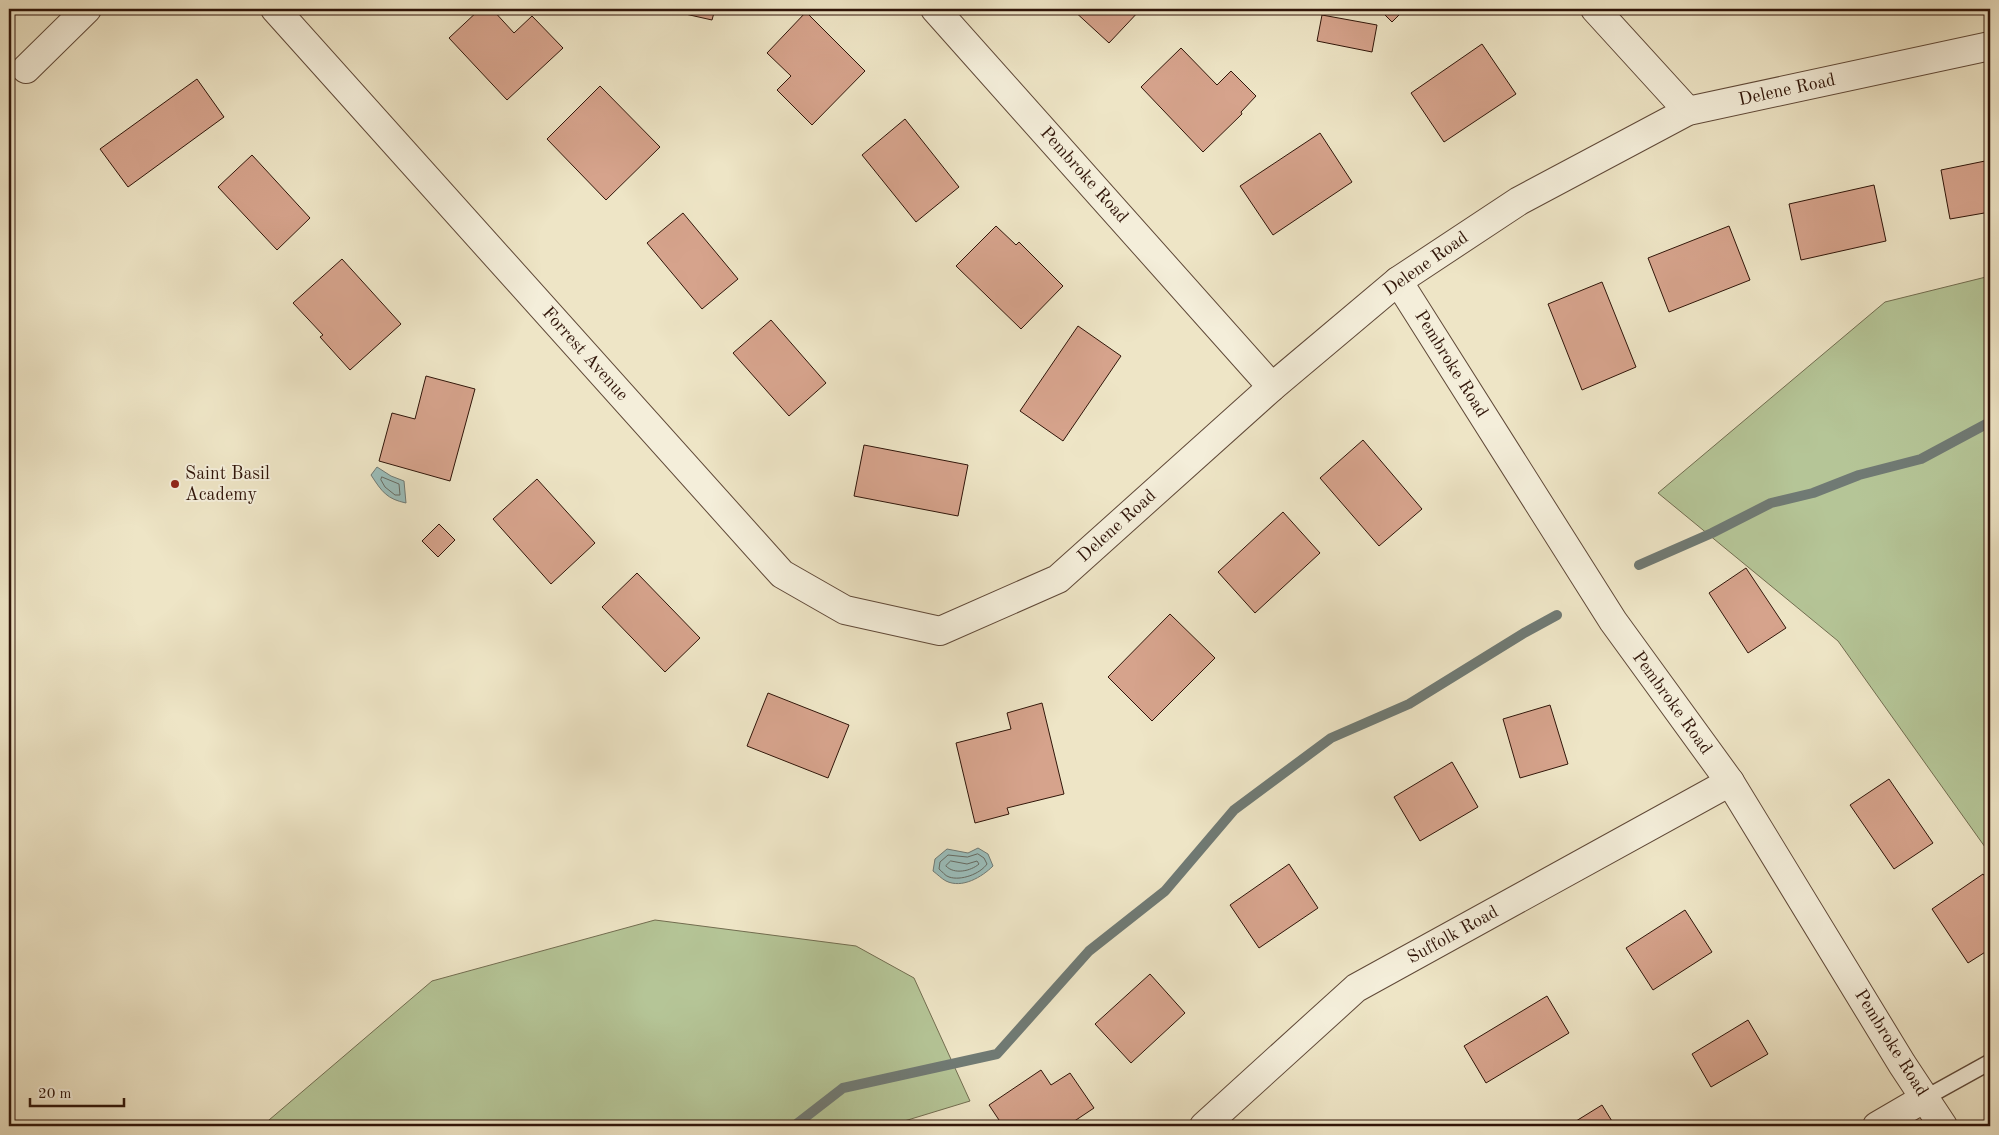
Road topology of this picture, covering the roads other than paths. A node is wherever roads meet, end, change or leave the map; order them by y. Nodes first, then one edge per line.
1 (87, 9) edge
2 (275, 9) edge
3 (935, 9) edge
4 (1595, 9) edge
5 (1990, 46) edge
6 (26, 69) dead end
7 (1688, 111) junction
8 (1398, 281) junction
9 (1272, 387) junction
10 (940, 631) joint
11 (1730, 782) junction
12 (1990, 1062) edge
13 (1925, 1098) junction
14 (1204, 1126) edge
15 (1877, 1126) edge
16 (1943, 1126) edge

1 - 6 street
2 - 10 street, Forrest Avenue
3 - 9 street, Pembroke Road
4 - 7 street
5 - 7 street, Delene Road
7 - 8 street, Delene Road
8 - 9 street, Delene Road
8 - 11 street, Pembroke Road
9 - 10 street, Delene Road
11 - 13 street, Pembroke Road
11 - 14 street, Suffolk Road
12 - 13 lane
13 - 15 street
13 - 16 street, Pembroke Road

